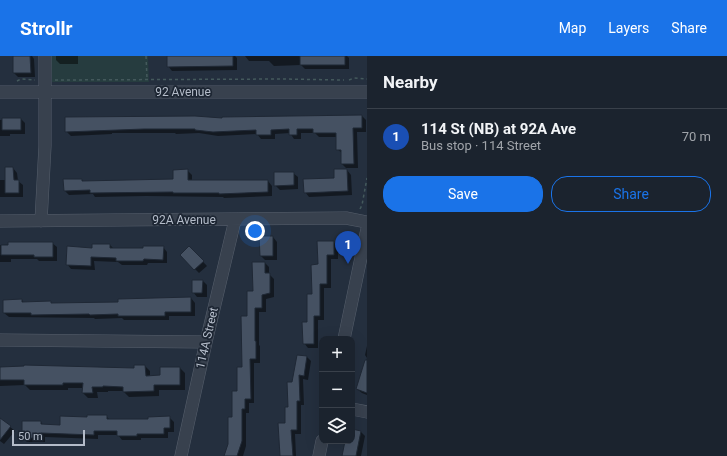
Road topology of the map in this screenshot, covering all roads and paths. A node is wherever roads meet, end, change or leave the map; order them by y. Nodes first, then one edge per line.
1 (45, 56) edge
2 (146, 56) edge
3 (147, 79) junction
4 (367, 79) edge
5 (50, 80) dead end
6 (0, 92) edge
7 (46, 92) junction
8 (367, 92) edge
9 (367, 178) edge
10 (358, 211) dead end
11 (235, 220) junction
12 (0, 221) edge
13 (41, 221) junction
14 (367, 222) edge
15 (367, 229) edge
16 (345, 336) edge
17 (0, 340) edge
18 (206, 342) junction
19 (355, 410) edge
20 (367, 412) edge
21 (321, 444) edge
22 (181, 456) edge
23 (319, 456) edge

1 - 7 street
2 - 3 path
3 - 4 path
3 - 5 path
6 - 7 street, 92 Avenue
7 - 8 street, 92 Avenue
7 - 13 street
9 - 10 path
11 - 13 street, 92A Avenue
11 - 14 street, 92A Avenue
11 - 18 street, 114A Street
12 - 13 street, 92A Avenue
15 - 16 street
17 - 18 street
18 - 22 street, 114A Street
19 - 20 street
21 - 23 street

